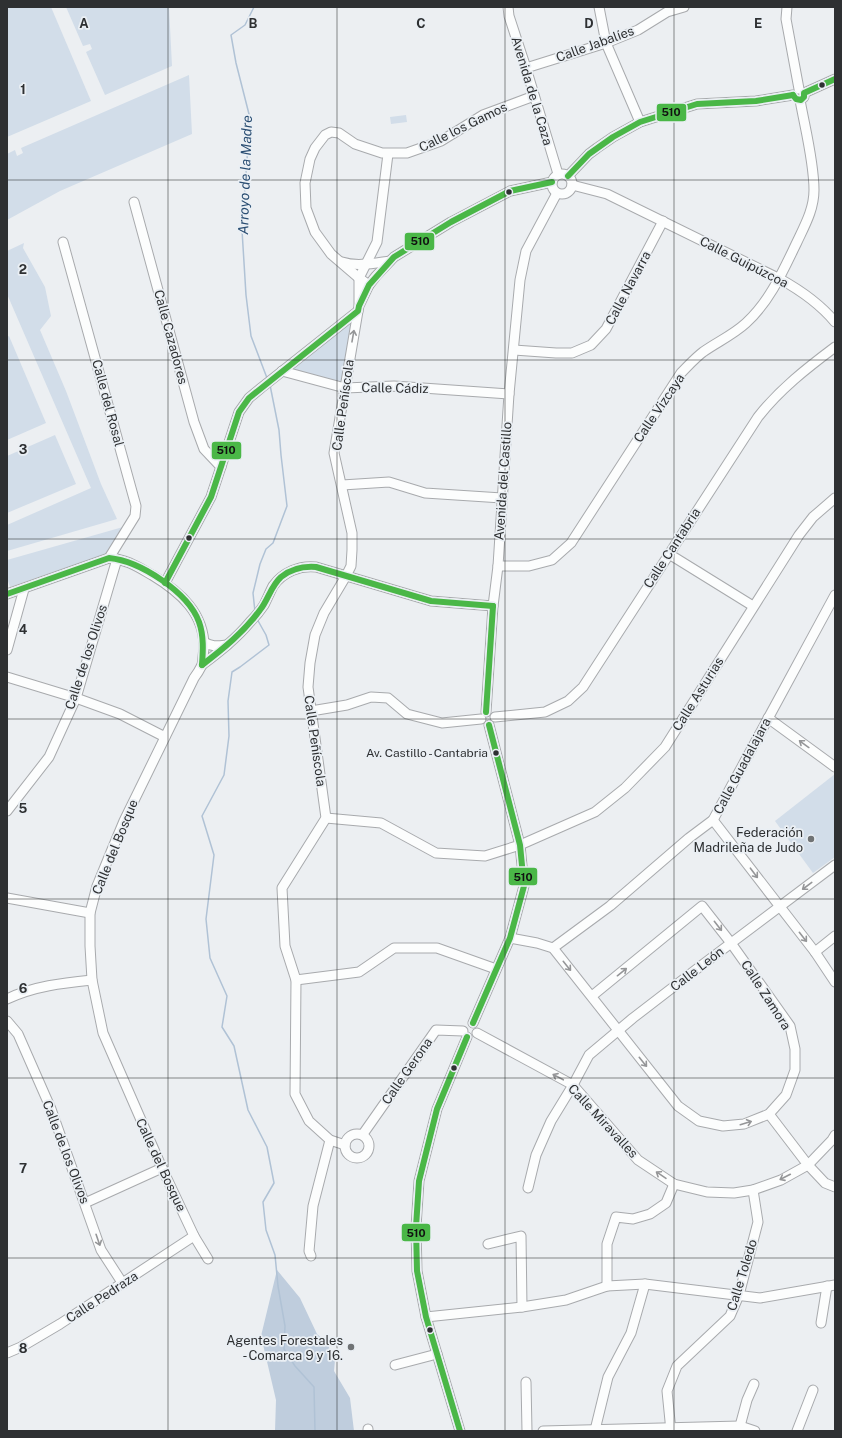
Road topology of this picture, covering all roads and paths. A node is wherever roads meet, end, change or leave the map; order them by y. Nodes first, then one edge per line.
1 (508, 7) edge
2 (599, 7) edge
3 (684, 7) edge
4 (787, 7) edge
5 (606, 44) junction
6 (526, 68) junction
7 (835, 79) edge
8 (799, 94) junction
9 (534, 96) junction
10 (640, 122) junction
11 (388, 154) junction
12 (558, 174) junction
13 (568, 176) junction
14 (552, 182) junction
15 (572, 185) junction
16 (557, 193) junction
17 (134, 202) dead end
18 (662, 221) junction
19 (64, 242) dead end
20 (377, 242) junction
21 (390, 261) junction
22 (341, 262) junction
23 (379, 262) junction
24 (366, 263) junction
25 (379, 272) junction
26 (359, 278) junction
27 (780, 279) junction
28 (369, 285) junction
29 (359, 308) junction
30 (835, 322) edge
31 (835, 347) edge
32 (514, 350) junction
33 (282, 371) junction
34 (345, 388) junction
35 (509, 394) junction
36 (220, 467) junction
37 (342, 485) junction
38 (502, 498) junction
39 (835, 498) edge
40 (669, 554) junction
41 (113, 559) junction
42 (498, 566) junction
43 (346, 576) junction
44 (165, 583) junction
45 (24, 589) junction
46 (7, 594) edge
47 (835, 595) edge
48 (493, 606) junction
49 (753, 606) junction
50 (7, 650) edge
51 (209, 650) junction
52 (7, 677) edge
53 (76, 698) junction
54 (311, 711) junction
55 (483, 715) junction
56 (495, 717) junction
57 (768, 718) junction
58 (489, 725) junction
59 (165, 737) junction
60 (835, 767) edge
61 (7, 811) edge
62 (326, 818) junction
63 (713, 820) junction
64 (520, 845) junction
65 (835, 865) edge
66 (7, 898) edge
67 (780, 907) junction
68 (90, 913) junction
69 (835, 936) edge
70 (510, 938) junction
71 (732, 942) junction
72 (553, 948) junction
73 (814, 952) junction
74 (496, 969) junction
75 (92, 980) junction
76 (296, 980) junction
77 (835, 982) edge
78 (592, 996) junction
79 (7, 999) edge
80 (7, 1021) edge
81 (473, 1023) junction
82 (619, 1031) junction
83 (477, 1033) junction
84 (465, 1034) junction
85 (573, 1085) junction
86 (769, 1114) junction
87 (363, 1134) junction
88 (835, 1135) edge
89 (330, 1140) junction
90 (345, 1145) junction
91 (808, 1165) junction
92 (162, 1168) junction
93 (674, 1184) junction
94 (835, 1187) edge
95 (528, 1188) dead end
96 (753, 1190) junction
97 (85, 1203) junction
98 (194, 1236) junction
99 (488, 1244) dead end
100 (311, 1256) dead end
101 (208, 1259) dead end
102 (123, 1284) junction
103 (645, 1284) junction
104 (831, 1285) edge
105 (607, 1286) junction
106 (739, 1295) junction
107 (522, 1307) junction
108 (426, 1317) junction
109 (820, 1324) dead end
110 (7, 1353) edge
111 (437, 1354) junction
112 (395, 1365) dead end
113 (526, 1382) dead end
114 (754, 1384) dead end
115 (813, 1390) dead end
116 (740, 1426) junction
117 (670, 1429) edge
118 (602, 1430) edge
119 (460, 1431) edge
120 (527, 1431) edge
121 (543, 1431) edge
122 (755, 1431) edge
123 (797, 1431) edge

1 - 6 street, Avenida de la Caza
2 - 5 street
3 - 5 street, Calle Jabalíes
4 - 8 street, Calle Vizcaya
5 - 6 street, Calle Jabalíes
5 - 10 street
6 - 9 street, Avenida de la Caza
7 - 8 street
8 - 10 street
8 - 27 street, Calle Vizcaya
9 - 11 street, Calle los Gamos
9 - 12 street, Avenida de la Caza
10 - 13 street
11 - 20 street
11 - 22 street, Calle los Gamos
12 - 13 street
12 - 14 street
13 - 15 street
14 - 16 street
14 - 21 street
15 - 16 street
15 - 18 street, Calle Guipúzcoa
16 - 32 street, Avenida del Castillo
17 - 36 street, Calle Cazadores
18 - 27 street, Calle Guipúzcoa
18 - 32 street, Calle Navarra
19 - 41 street, Calle del Rosal
20 - 23 street
20 - 24 street
21 - 23 street
21 - 25 street
22 - 24 street
22 - 26 street
23 - 24 street
23 - 25 street
24 - 26 street
25 - 28 street
26 - 28 street
26 - 29 street
27 - 30 street, Calle Guipúzcoa
27 - 42 street, Calle Vizcaya
28 - 29 street
29 - 33 street
34 -> 29 street, Calle Peñíscola
31 - 40 street, Calle Cantabria
32 - 35 street, Avenida del Castillo
33 - 34 street, Calle Cádiz
33 - 36 street
34 - 35 street, Calle Cádiz
34 - 37 street, Calle Peñíscola
35 - 38 street, Avenida del Castillo
36 - 44 street
37 - 38 street
37 - 43 street, Calle Peñíscola
38 - 42 street, Avenida del Castillo
39 - 49 street, Calle Asturias
40 - 49 street
40 - 56 street, Calle Cantabria
41 - 44 street
41 - 45 street
41 - 53 street, Calle de los Olivos
42 - 48 street, Avenida del Castillo
43 - 48 street
43 - 51 street
43 - 54 street, Calle Peñíscola
44 - 51 street
45 - 46 street
45 - 50 street
47 - 57 street, Calle Guadalajara
48 - 55 street, Avenida del Castillo
49 - 64 street, Calle Asturias
51 - 59 street, Calle del Bosque
52 - 53 street
53 - 59 street
53 - 61 street, Calle de los Olivos
54 - 55 street
54 - 62 street, Calle Peñíscola
55 - 56 street
55 - 58 street
56 - 58 street
60 -> 57 street
57 - 63 street, Calle Guadalajara
58 - 64 street
59 - 68 street, Calle del Bosque
62 - 64 street, Calle Asturias
62 - 76 street
63 -> 67 street
63 - 72 street, Calle Guadalajara
64 - 70 street
65 -> 67 street, Calle León
66 - 68 street
67 - 71 street, Calle León
67 -> 73 street
68 - 75 street, Calle del Bosque
69 - 73 street
70 - 72 street
70 - 74 street
78 -> 71 street, Calle Zamora
71 - 82 street, Calle León
71 - 86 street, Calle Zamora
72 -> 78 street, Calle Zamora
73 - 77 street
74 - 76 street
74 - 81 street
75 - 79 street
75 - 92 street, Calle del Bosque
76 - 89 street
78 - 82 street, Calle Zamora
80 - 97 street, Calle de los Olivos
81 - 83 street
81 - 84 street
82 - 85 street, Calle León
82 -> 86 street, Calle Zamora
83 - 84 street
85 -> 83 street, Calle Miravalles
84 - 87 street, Calle Gerona
84 - 108 street
93 -> 85 street, Calle Miravalles
85 - 95 street, Calle León
86 - 91 street
87 - 90 street
87 - 90 street
88 - 91 street, Calle Miravalles
89 - 90 street
89 - 100 street
91 - 94 street
91 -> 96 street, Calle Miravalles
92 - 97 street
92 - 98 street, Calle del Bosque
93 - 96 street, Calle Miravalles
93 - 105 street
96 - 106 street, Calle Toledo
97 -> 102 street, Calle de los Olivos
98 - 101 street, Calle del Bosque
98 - 102 street, Calle Pedraza
99 - 107 street
102 - 110 street, Calle Pedraza
103 - 105 street
103 - 106 street
103 - 118 street
104 - 106 street
104 - 109 street
105 - 107 street
106 - 117 street, Calle Toledo
107 - 108 street
108 - 111 street
111 - 112 street
111 - 119 street
113 - 120 street
114 - 116 street
115 - 123 street
116 - 117 street
116 - 122 street
117 - 118 street
118 - 121 street

